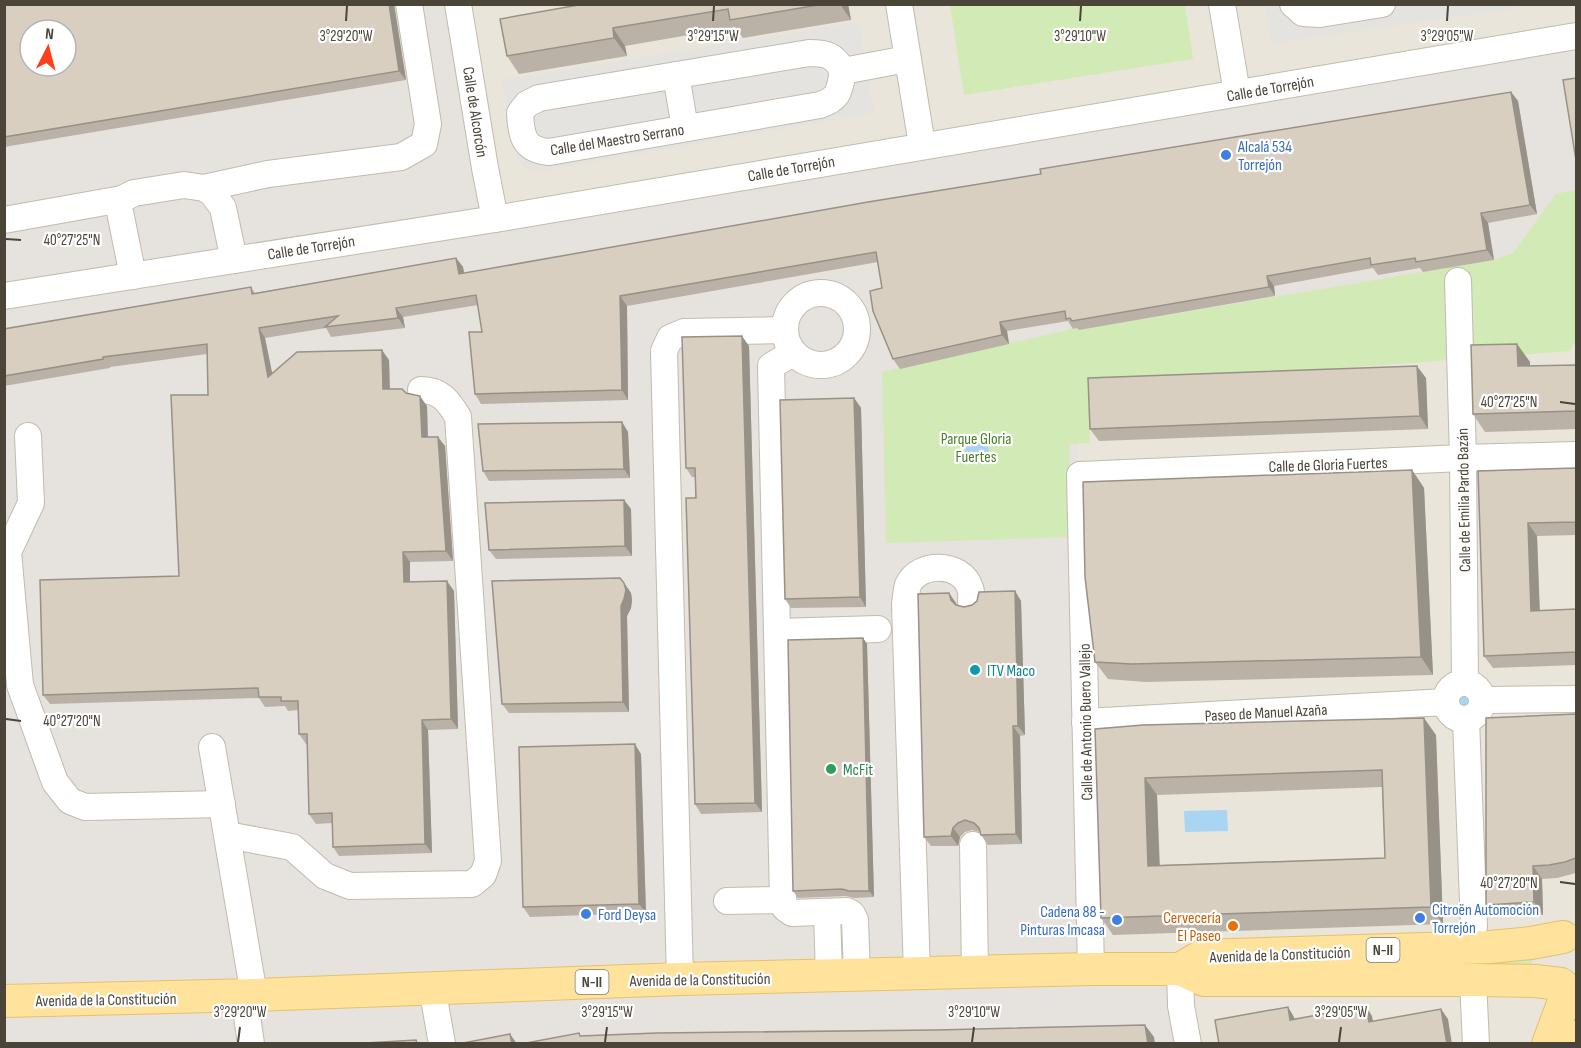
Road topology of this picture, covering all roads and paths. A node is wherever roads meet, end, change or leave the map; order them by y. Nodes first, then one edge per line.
1 (409, 4) edge
2 (458, 4) edge
3 (899, 4) edge
4 (1222, 4) edge
5 (1293, 4) edge
6 (1382, 4) edge
7 (1576, 36) edge
8 (907, 59) junction
9 (843, 71) junction
10 (676, 75) junction
11 (1237, 93) junction
12 (685, 128) junction
13 (922, 146) junction
14 (204, 188) junction
15 (122, 200) junction
16 (495, 219) junction
17 (4, 220) edge
18 (234, 260) junction
19 (133, 276) junction
20 (1458, 281) dead end
21 (4, 296) edge
22 (422, 390) dead end
23 (28, 436) dead end
24 (1576, 455) edge
25 (1462, 458) junction
26 (1080, 475) joint
27 (972, 602) edge
28 (878, 629) dead end
29 (777, 632) junction
30 (1474, 692) junction
31 (1576, 699) edge
32 (1446, 702) junction
33 (1466, 720) junction
34 (1085, 722) junction
35 (212, 747) dead end
36 (222, 804) junction
37 (227, 834) junction
38 (973, 845) dead end
39 (783, 900) junction
40 (727, 901) dead end
41 (1474, 927) dead end
42 (1570, 931) edge
43 (1091, 969) junction
44 (1179, 969) junction
45 (975, 971) junction
46 (917, 973) junction
47 (844, 975) junction
48 (680, 979) junction
49 (1473, 980) junction
50 (432, 987) junction
51 (1568, 992) edge
52 (249, 995) junction
53 (4, 1002) edge
54 (1576, 1037) edge
55 (250, 1044) edge
56 (442, 1044) edge
57 (1188, 1044) edge
58 (1476, 1044) edge
59 (1548, 1044) edge
60 (1573, 1044) edge

1 - 14 street
2 - 16 street, Calle de Alcorcón
3 - 8 street
4 - 11 street
5 - 6 street
7 - 11 street, Calle de Torrejón
8 - 9 street
8 - 13 street
9 - 10 street, Calle del Maestro Serrano
9 - 12 street, Calle del Maestro Serrano
10 - 12 street
10 - 12 street, Calle del Maestro Serrano
11 - 13 street, Calle de Torrejón
13 - 16 street, Calle de Torrejón
14 - 15 street
14 - 18 street
15 - 17 street
15 - 19 street
16 - 18 street, Calle de Torrejón
18 - 19 street, Calle de Torrejón
19 - 21 street, Calle de Torrejón
20 - 25 street, Calle de Emilia Pardo Bazán
22 - 37 street
23 - 36 street
24 - 25 street, Calle de Gloria Fuertes
25 - 26 street, Calle de Gloria Fuertes
25 - 30 street, Calle de Emilia Pardo Bazán
26 - 34 street, Calle de Antonio Buero Vallejo
27 - 46 street
28 - 29 street
29 - 39 street
29 - 48 street
30 - 31 street
30 - 32 street
30 - 33 street
32 - 33 street
32 - 34 street, Paseo de Manuel Azaña
33 - 41 street
34 - 43 street, Calle de Antonio Buero Vallejo
35 - 36 street
36 - 37 street
37 - 52 street
38 - 45 street
39 - 40 street
39 - 47 street
42 - 44 main road, Avenida de la Constitución / N-II
42 - 51 main road, N-II
43 - 44 main road, Avenida de la Constitución / N-II
43 - 45 main road, Avenida de la Constitución / N-II
44 - 49 main road, Avenida de la Constitución / N-II
44 - 57 street
45 - 46 main road, Avenida de la Constitución / N-II
46 - 47 main road, Avenida de la Constitución / N-II
47 - 48 main road, Avenida de la Constitución / N-II
48 - 50 main road, Avenida de la Constitución / N-II
49 - 51 main road, Avenida de la Constitución / N-II
49 - 58 street
50 - 52 main road, Avenida de la Constitución / N-II
50 - 56 street
51 - 59 main road
52 - 53 main road, Avenida de la Constitución / N-II
52 - 55 street
54 - 60 main road

